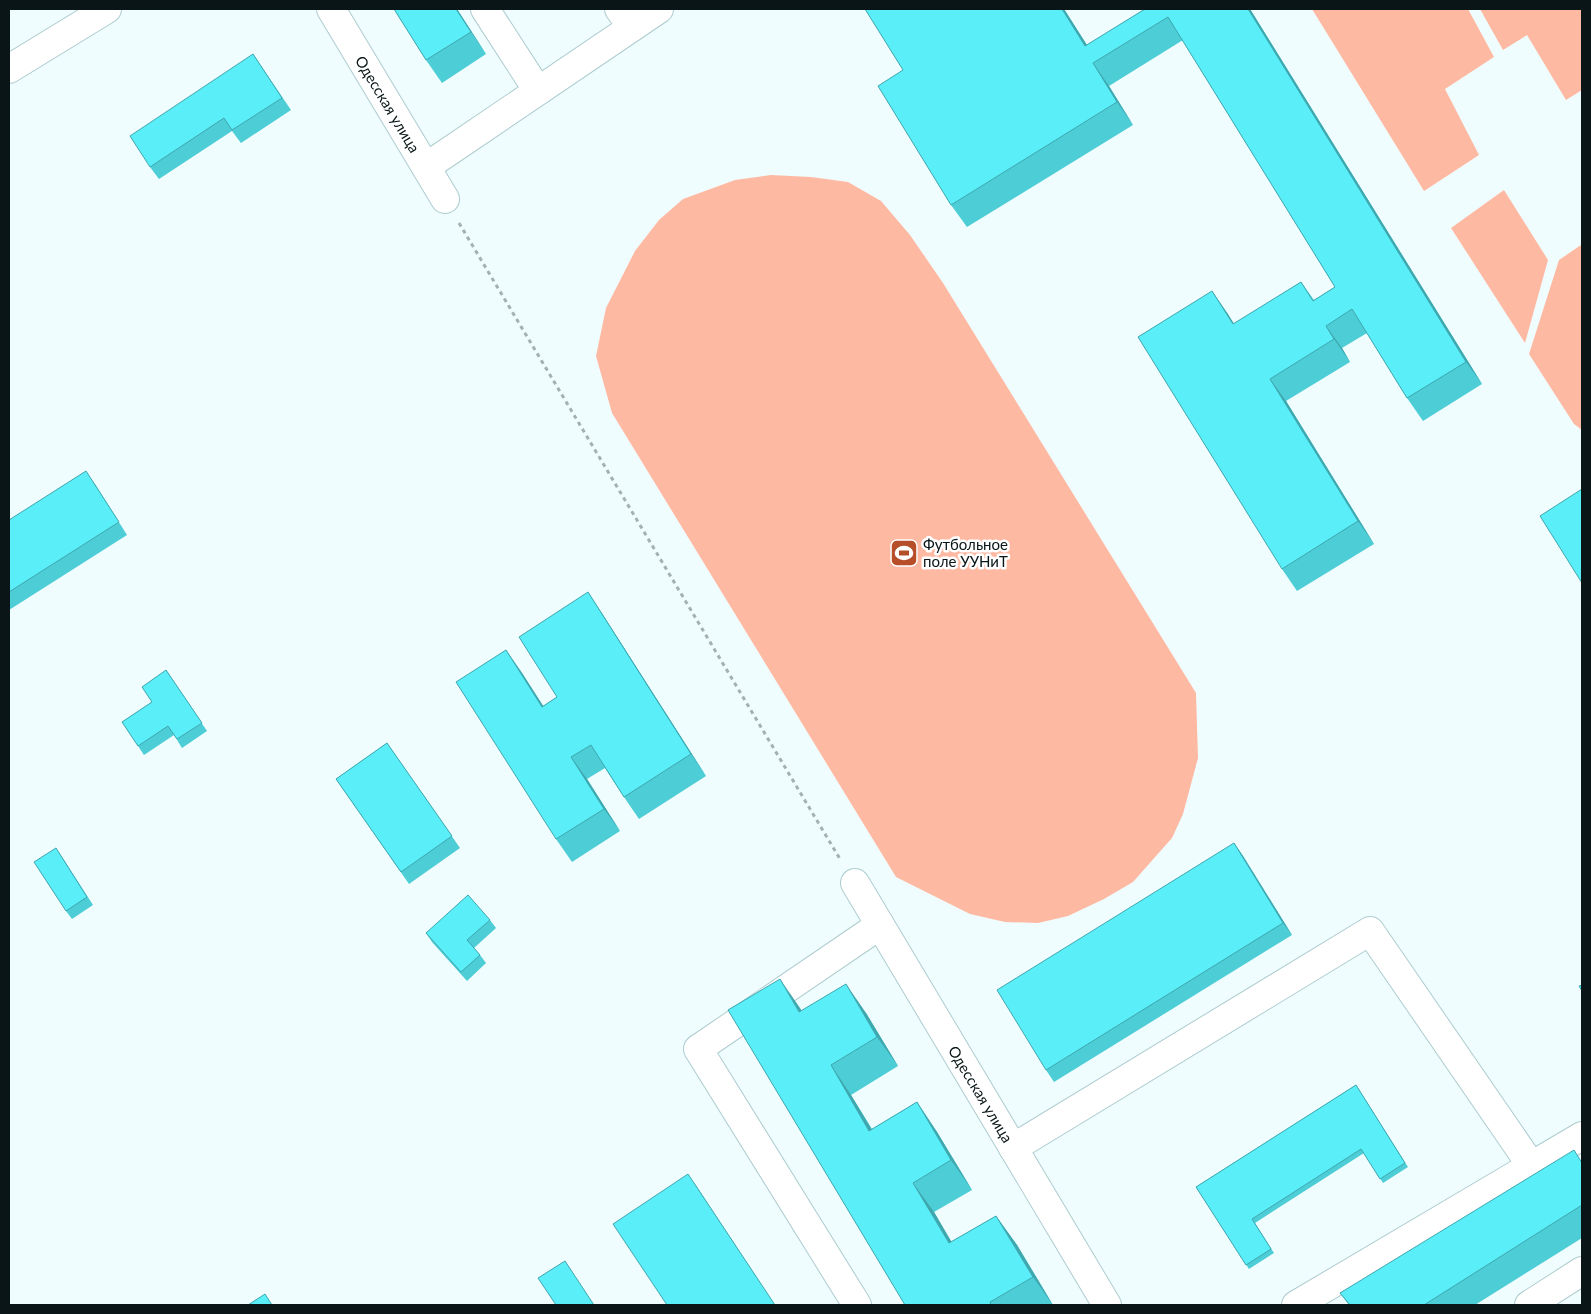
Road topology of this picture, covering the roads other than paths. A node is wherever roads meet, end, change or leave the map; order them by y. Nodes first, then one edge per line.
1 (107, 9) edge
2 (331, 9) edge
3 (485, 9) edge
4 (659, 9) edge
5 (625, 18) edge
6 (9, 69) edge
7 (538, 91) junction
8 (426, 167) junction
9 (445, 199) road end
10 (855, 883) road end
11 (880, 925) junction
12 (1582, 1136) edge
13 (1014, 1148) junction
14 (1530, 1165) junction
15 (1582, 1270) edge
16 (857, 1305) edge
17 (1107, 1305) edge
18 (1296, 1305) edge
19 (1529, 1305) edge

1 - 6 street
2 - 8 street, Одесская улица
3 - 7 street
4 - 5 street
5 - 7 street
7 - 8 street
8 - 9 street, Одесская улица
10 - 11 street, Одесская улица
11 - 13 street, Одесская улица
11 - 16 street
12 - 14 street
13 - 14 street
13 - 17 street, Одесская улица
14 - 18 street
15 - 19 street

